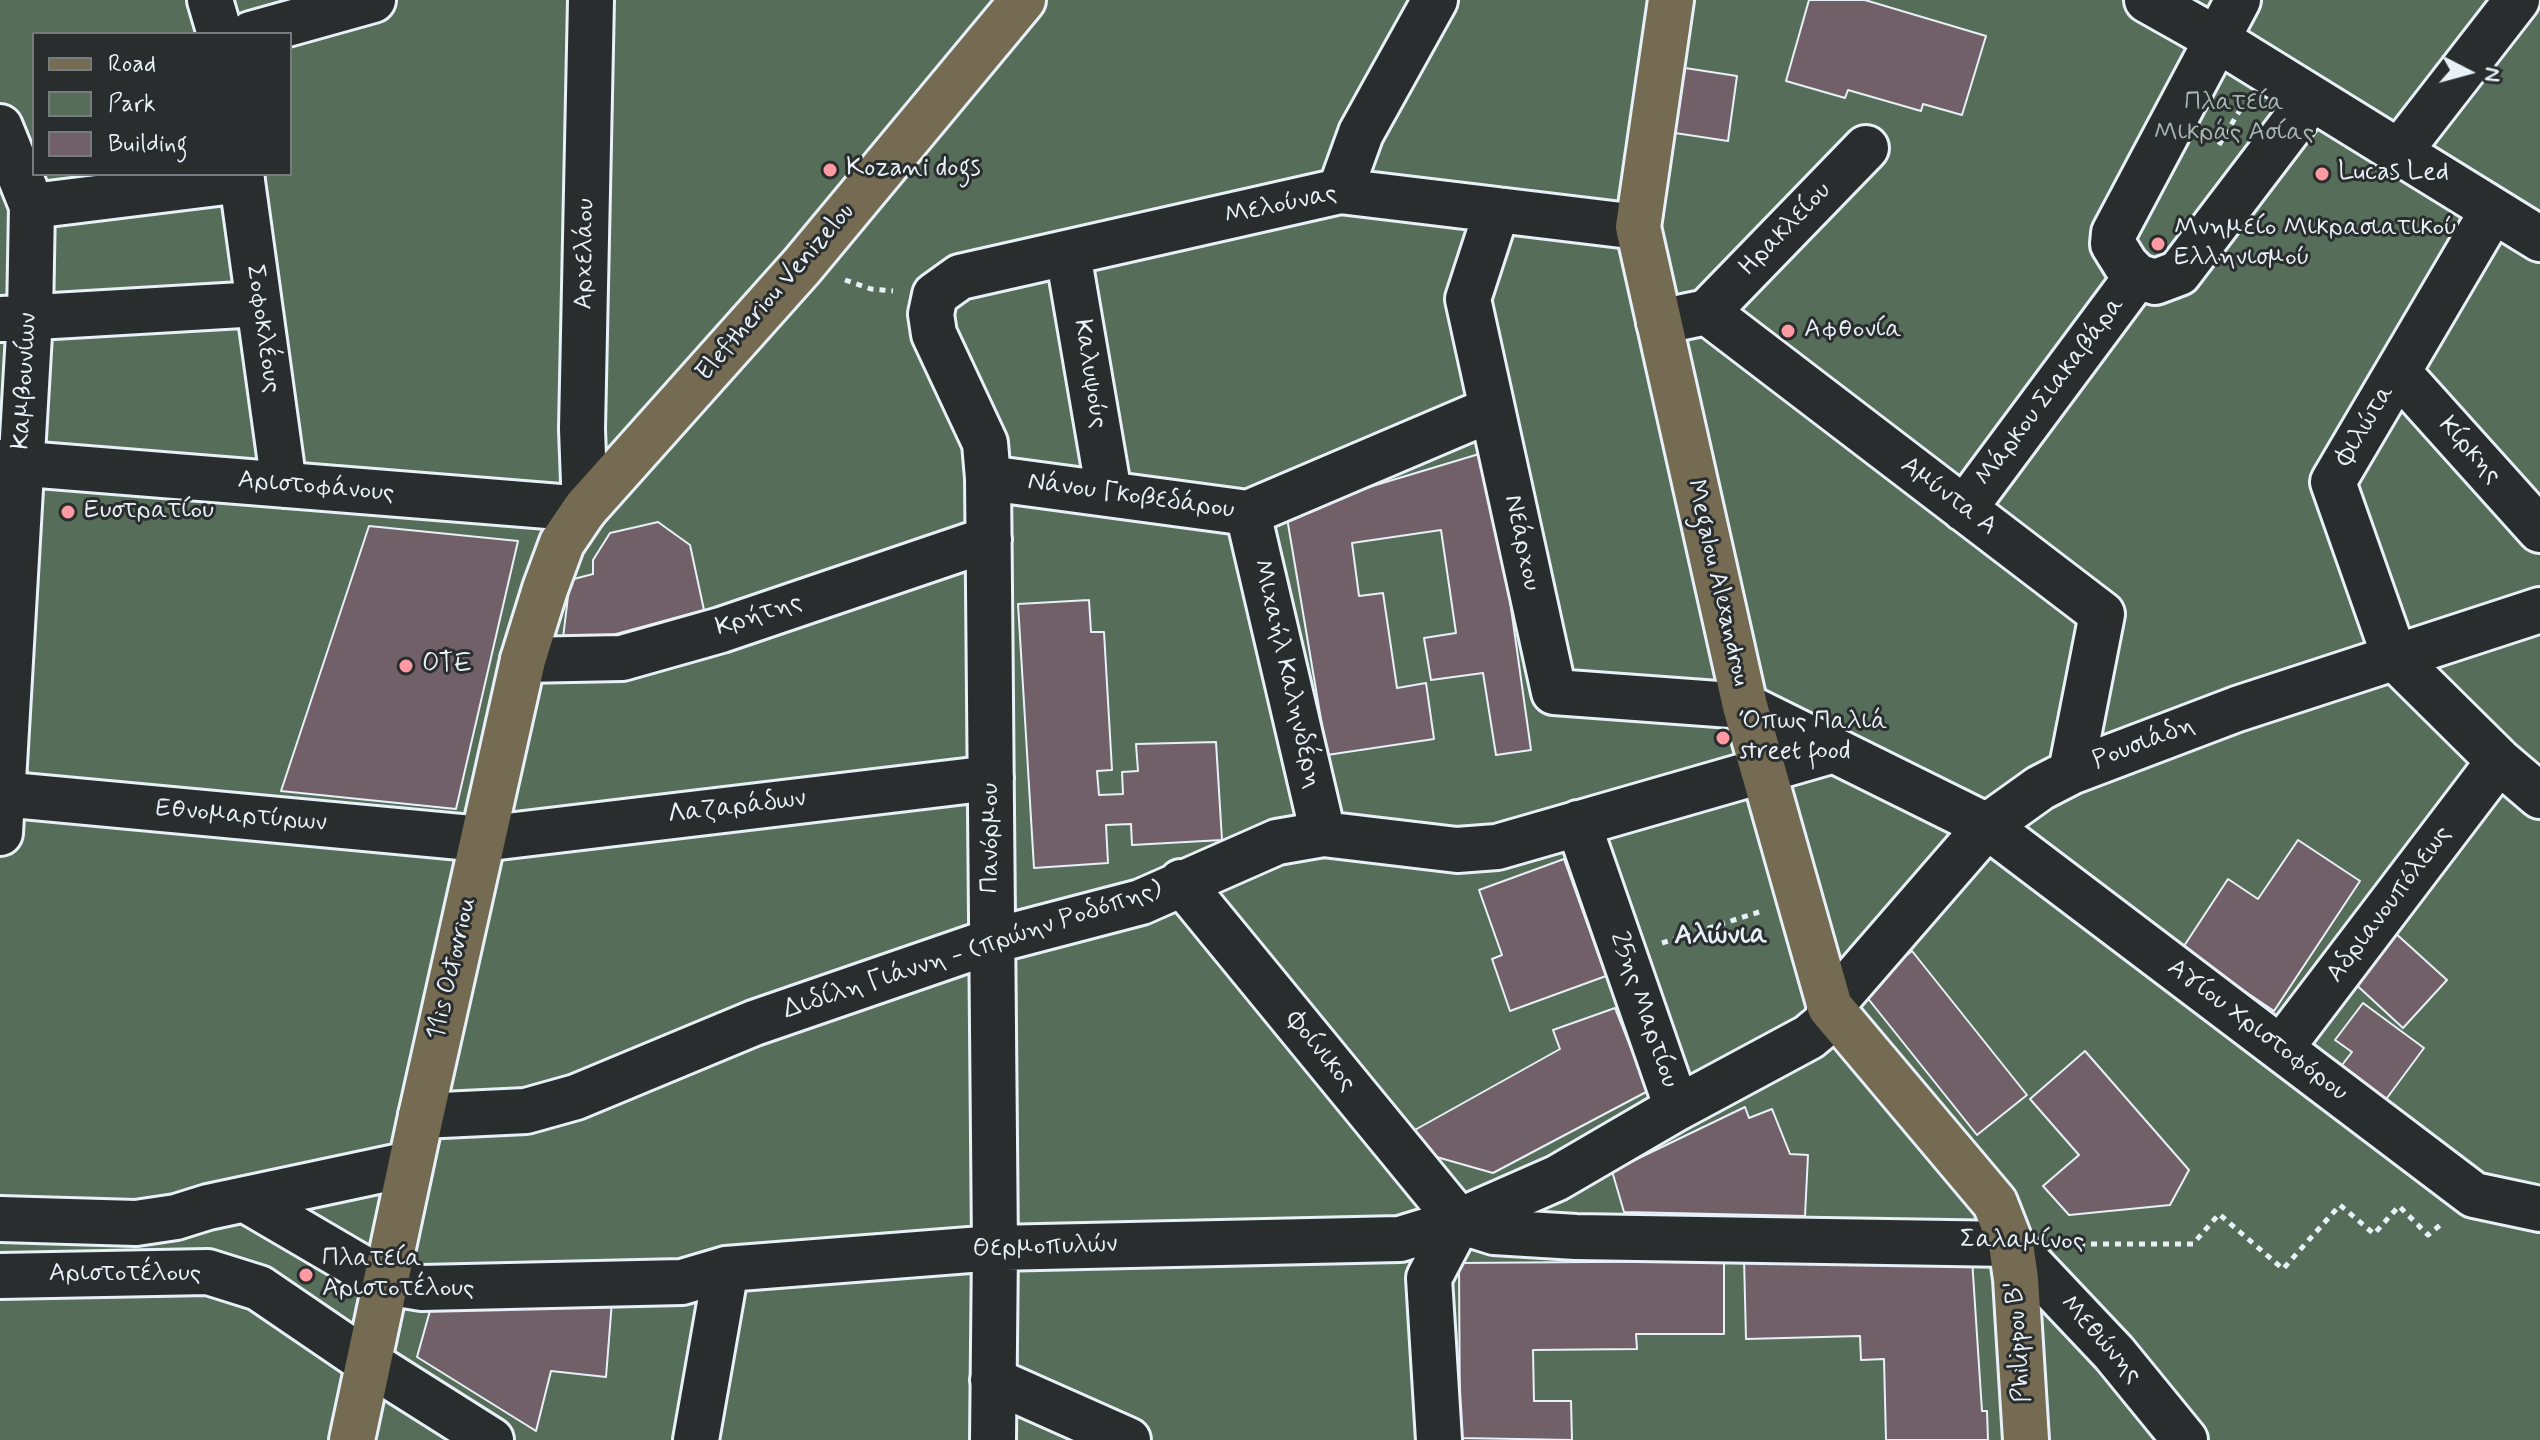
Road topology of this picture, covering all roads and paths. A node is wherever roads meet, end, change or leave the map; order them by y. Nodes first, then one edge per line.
1 (210, 0) edge
2 (373, 0) edge
3 (591, 0) edge
4 (1023, 0) edge
5 (1435, 0) edge
6 (1671, 0) edge
7 (2147, 0) edge
8 (2238, 0) edge
9 (2517, 0) edge
10 (219, 32) edge
11 (258, 32) edge
12 (2218, 40) junction
13 (2312, 98) junction
14 (0, 127) edge
15 (1866, 148) dead end
16 (2399, 152) junction
17 (241, 177) edge
18 (1340, 191) junction
19 (32, 206) junction
20 (1497, 210) junction
21 (2493, 210) junction
22 (1638, 227) junction
23 (2540, 239) edge
24 (1068, 254) junction
25 (802, 266) junction
26 (2137, 276) junction
27 (947, 286) junction
28 (259, 304) junction
29 (1707, 312) junction
30 (15, 318) edge
31 (1659, 322) junction
32 (2398, 372) junction
33 (1492, 409) junction
34 (11, 463) edge
35 (988, 478) junction
36 (284, 485) junction
37 (1109, 493) junction
38 (585, 509) junction
39 (1964, 509) junction
40 (1248, 513) junction
41 (2540, 530) edge
42 (989, 539) junction
43 (2540, 610) edge
44 (2395, 658) junction
45 (523, 660) junction
46 (1745, 706) junction
47 (1834, 750) junction
48 (2499, 761) junction
49 (1762, 770) junction
50 (2071, 772) junction
51 (991, 778) junction
52 (2540, 796) edge
53 (1, 807) edge
54 (1578, 823) junction
55 (1987, 826) junction
56 (1323, 834) junction
57 (482, 839) junction
58 (1181, 882) junction
59 (1798, 900) junction
60 (992, 941) junction
61 (1623, 955) junction
62 (1830, 1007) junction
63 (2281, 1048) junction
64 (1677, 1108) junction
65 (421, 1116) junction
66 (410, 1164) junction
67 (2474, 1195) junction
68 (246, 1200) junction
69 (2540, 1209) edge
70 (0, 1219) edge
71 (1459, 1221) junction
72 (1400, 1239) junction
73 (2011, 1244) junction
74 (995, 1248) junction
75 (726, 1269) junction
76 (0, 1276) edge
77 (1429, 1278) junction
78 (386, 1282) junction
79 (369, 1363) junction
80 (993, 1380) junction
81 (352, 1440) edge
82 (491, 1440) edge
83 (696, 1440) edge
84 (993, 1440) edge
85 (1128, 1440) edge
86 (1439, 1440) edge
87 (2026, 1440) edge
88 (2185, 1440) edge

1 - 10 street
2 - 11 street
3 - 38 street, Αρχελάου
4 - 25 main road, Eleftheriou Venizelou
5 - 18 street
6 - 22 main road, Megalou Alexandrou
7 - 12 street
8 - 12 street, Μάρκου Σιακαβάρα
9 - 16 street
12 - 13 street
12 - 26 street, Μάρκου Σιακαβάρα
13 - 16 street
13 - 26 street, Μάρκου Σιακαβάρα
14 - 19 street, Καμβουνίων
15 - 29 street, Ηρακλείου
16 - 21 street
17 - 19 street
17 - 28 street, Σοφοκλέους
18 - 20 street, Μελούνας
18 - 24 street, Μελούνας
19 - 30 street, Καμβουνίων
20 - 22 street, Μελούνας
20 - 33 street, Νεάρχου
21 - 23 street
21 - 32 street, Φιλώτα
22 - 31 main road, Megalou Alexandrou
24 - 27 street, Μελούνας
24 - 37 street, Καλυψούς
25 - 27 path
25 - 38 main road, Eleftheriou Venizelou
26 - 39 street, Μάρκου Σιακαβάρα
27 - 35 street, Πανόρμου
28 - 30 street
28 - 36 street, Σοφοκλέους
29 - 31 street
29 - 39 street, Αμύντα A
30 - 34 street, Καμβουνίων
31 - 46 main road, Megalou Alexandrou
32 - 41 street, Κίρκης
32 - 44 street, Φιλώτα
33 - 40 street, Νάνου Γκοβεδάρου
33 - 46 street, Νεάρχου
34 - 36 street, Αριστοφάνους
34 - 53 street, Καμβουνίων
35 - 37 street, Νάνου Γκοβεδάρου
35 - 42 street, Πανόρμου
36 - 38 street, Αριστοφάνους
37 - 40 street, Νάνου Γκοβεδάρου
38 - 45 main road, 11is Octovriou
39 - 50 street, Αμύντα A
40 - 56 street, Μιχαήλ Καληνδέρη
42 - 45 street, Κρήτης
42 - 51 street, Πανόρμου
43 - 44 street, Ρουσιάδη
44 - 48 street
44 - 50 street, Ρουσιάδη
45 - 57 main road, 11is Octovriou
46 - 47 street, Αγίου Χριστοφόρου
46 - 49 main road, Megalou Alexandrou
47 - 49 street, Διδίλη Γιάννη - (πρώην Ροδόπης)
47 - 55 street, Αγίου Χριστοφόρου
48 - 52 street
48 - 63 street, Αδριανουπόλεως
49 - 54 street, Διδίλη Γιάννη - (πρώην Ροδόπης)
49 - 59 main road, Megalou Alexandrou
50 - 55 street, Ρουσιάδη
51 - 57 street, Λαζαράδων
51 - 60 street, Πανόρμου
53 - 57 street, Εθνομαρτύρων
54 - 56 street, Διδίλη Γιάννη - (πρώην Ροδόπης)
54 - 61 street, 25ης Μαρτίου
55 - 62 street, Ρουσιάδη
55 - 63 street, Αγίου Χριστοφόρου
56 - 58 street, Διδίλη Γιάννη - (πρώην Ροδόπης)
57 - 65 main road, 11is Octovriou
58 - 60 street, Διδίλη Γιάννη - (πρώην Ροδόπης)
58 - 71 street, Φοίνικος
59 - 61 path
59 - 62 main road, Megalou Alexandrou
60 - 65 street, Διδίλη Γιάννη - (πρώην Ροδόπης)
60 - 74 street, Πανόρμου
61 - 64 street, 25ης Μαρτίου
62 - 64 street, 25ης Μαρτίου
62 - 73 main road, Megalou Alexandrou
63 - 67 street, Αγίου Χριστοφόρου
64 - 71 street, Θερμοπυλών
65 - 66 main road, 11is Octovriou
66 - 68 street, Αριστοτέλους
66 - 78 main road, 11is Octovriou
67 - 69 street, Αγίου Χριστοφόρου
67 - 73 path, Σαλαμίνος
68 - 70 street, Αριστοτέλους
68 - 78 street
71 - 72 street, Θερμοπυλών
71 - 73 street, Σαλαμίνος
71 - 77 street
72 - 74 street, Θερμοπυλών
72 - 77 street
73 - 87 main road, Philippou B'
73 - 88 street, Μεθώνης
74 - 75 street, Θερμοπυλών
74 - 80 street, Πανόρμου
75 - 78 street, Θερμοπυλών
75 - 83 street
76 - 79 street, Αριστοτέλους
77 - 86 street
78 - 79 main road, 11is Octovriou
79 - 81 main road, 11is Octovriou
79 - 82 street, Αριστοτέλους
80 - 84 street, Πανόρμου
80 - 85 street

